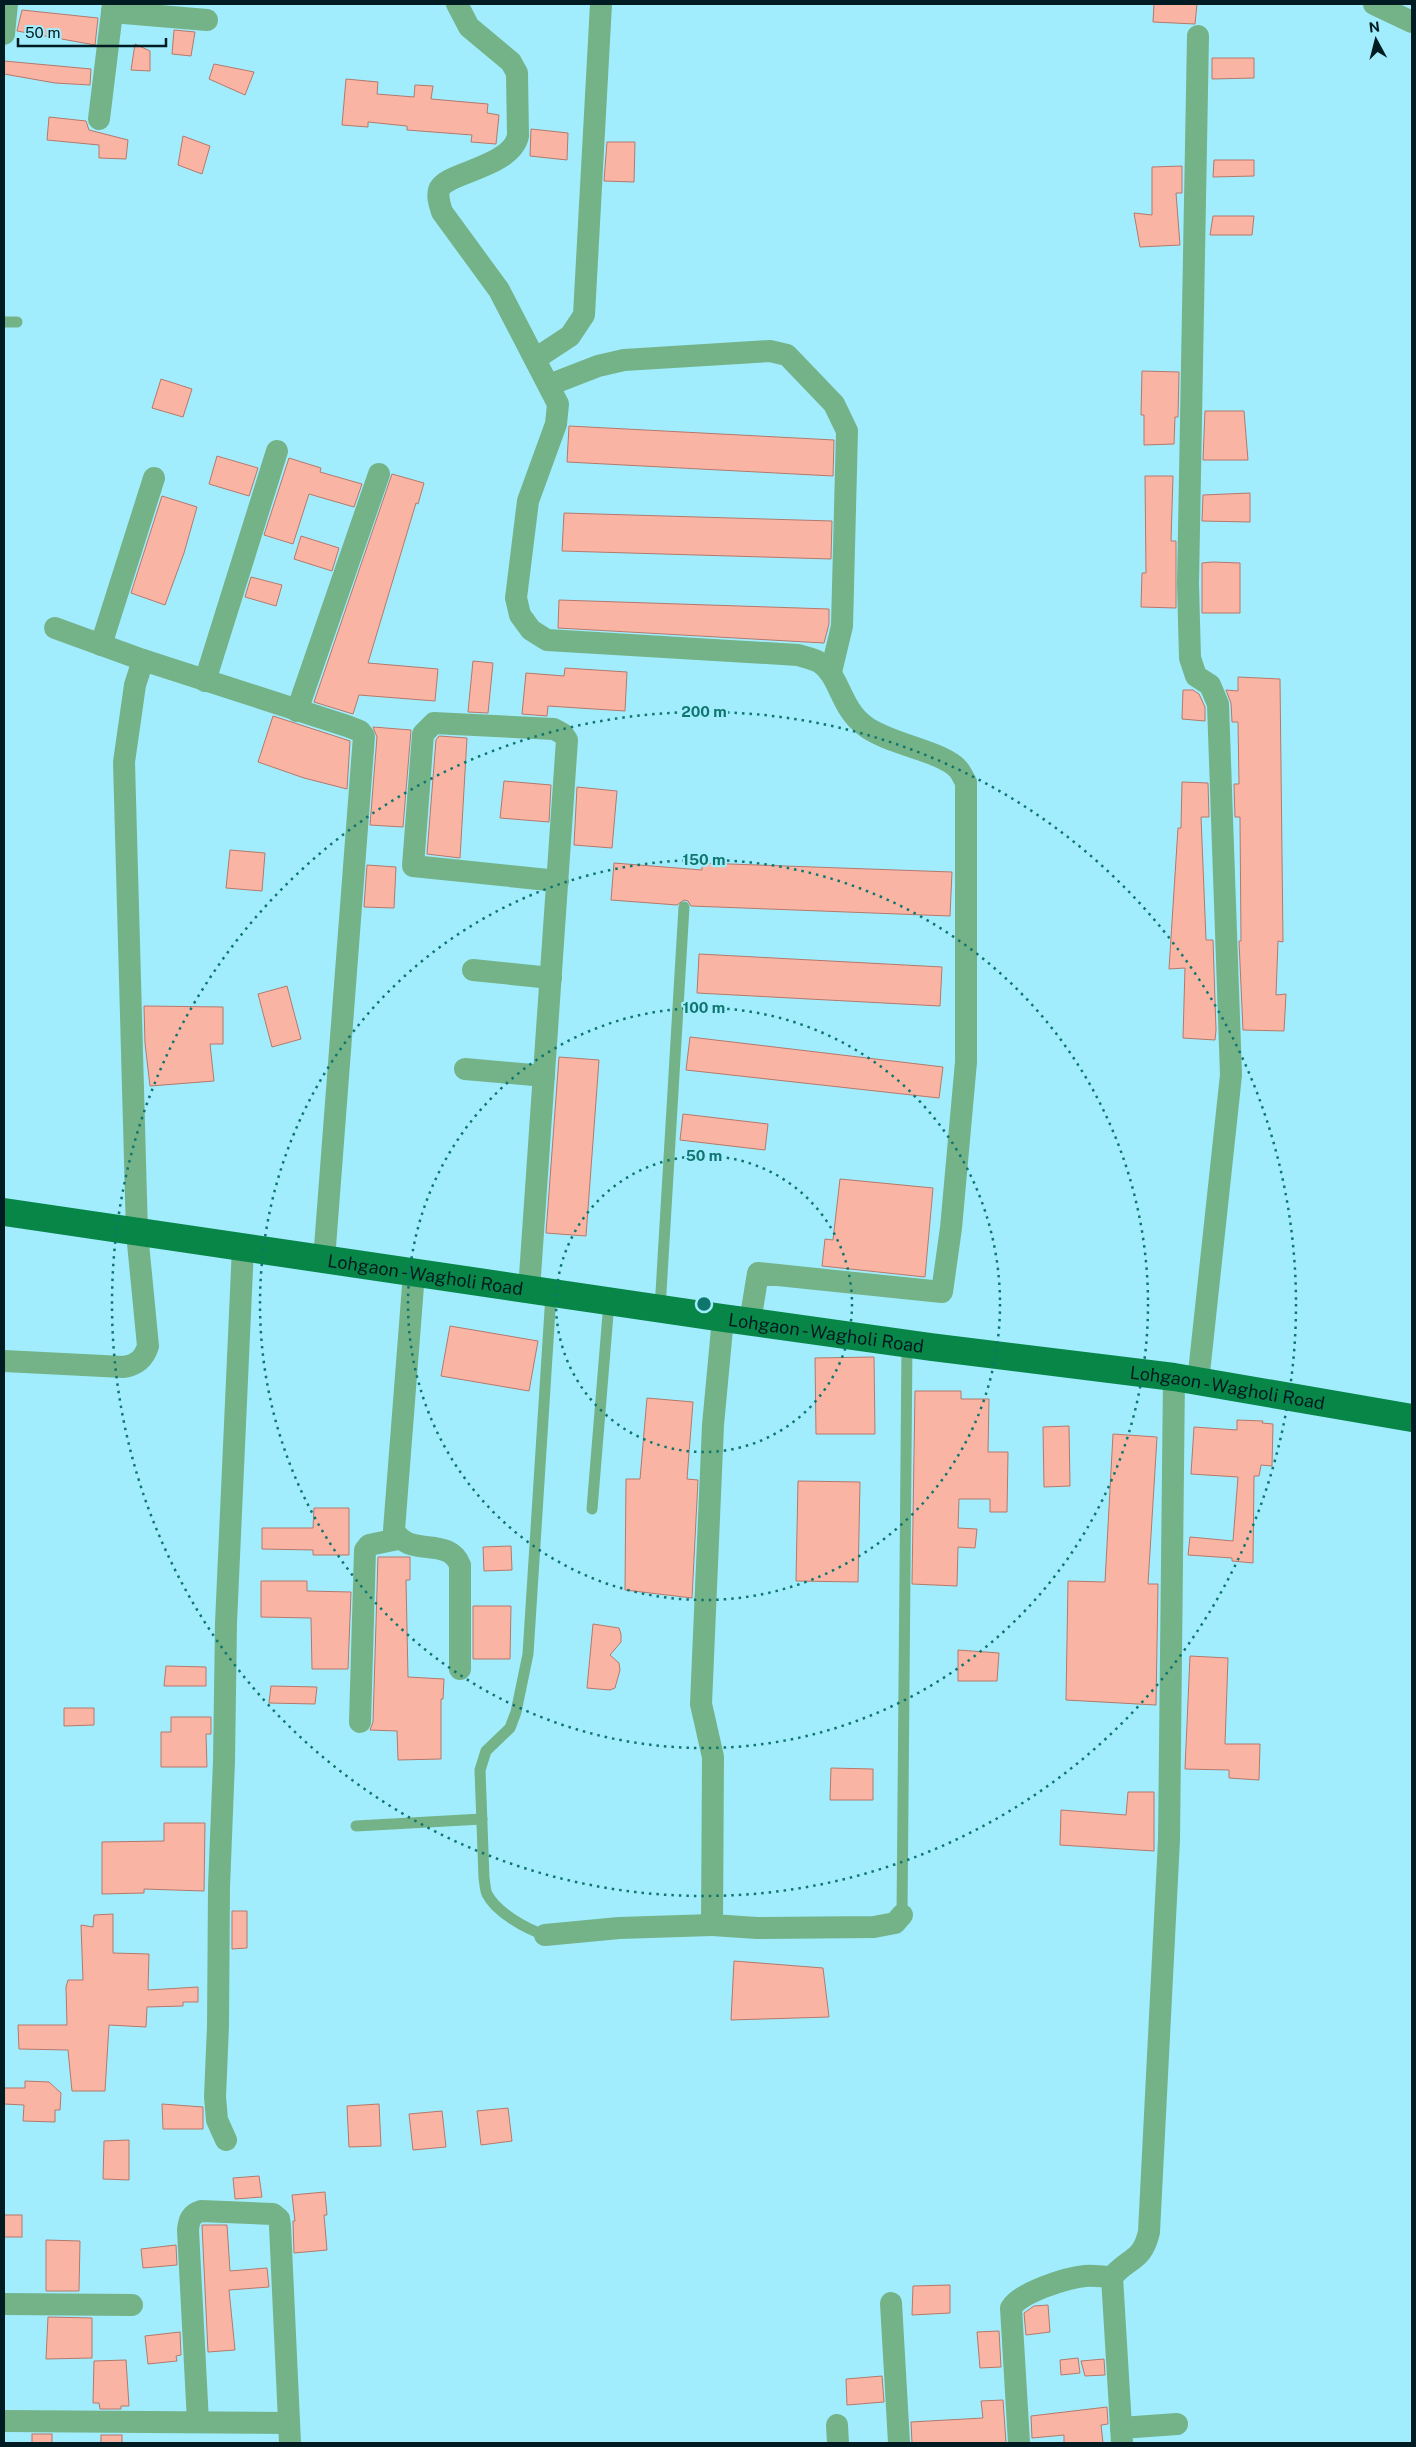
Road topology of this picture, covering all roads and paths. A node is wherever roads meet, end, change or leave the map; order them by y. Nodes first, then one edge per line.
1 (7, 4) edge
2 (457, 4) edge
3 (601, 4) edge
4 (1374, 4) edge
5 (112, 8) edge
6 (207, 20) dead end
7 (1412, 22) edge
8 (4, 34) edge
9 (1198, 36) dead end
10 (99, 120) dead end
11 (4, 322) edge
12 (18, 322) dead end
13 (535, 359) junction
14 (549, 385) junction
15 (277, 451) dead end
16 (379, 474) dead end
17 (154, 478) dead end
18 (55, 628) dead end
19 (100, 645) junction
20 (143, 660) junction
21 (831, 672) junction
22 (205, 681) junction
23 (296, 711) junction
24 (558, 881) junction
25 (684, 907) dead end
26 (473, 970) dead end
27 (551, 978) junction
28 (465, 1068) dead end
29 (544, 1076) junction
30 (4, 1212) edge
31 (137, 1233) junction
32 (243, 1247) junction
33 (324, 1260) junction
34 (414, 1273) junction
35 (540, 1292) junction
36 (609, 1302) junction
37 (660, 1309) junction
38 (723, 1318) junction
39 (750, 1322) junction
40 (907, 1344) junction
41 (4, 1361) edge
42 (1186, 1380) junction
43 (1412, 1418) edge
44 (592, 1509) dead end
45 (398, 1539) junction
46 (460, 1669) dead end
47 (360, 1722) dead end
48 (482, 1819) junction
49 (356, 1826) dead end
50 (902, 1915) joint
51 (712, 1925) junction
52 (545, 1934) joint
53 (226, 2140) dead end
54 (1112, 2278) junction
55 (891, 2303) dead end
56 (4, 2304) edge
57 (132, 2305) dead end
58 (4, 2421) edge
59 (198, 2422) junction
60 (1177, 2424) dead end
61 (290, 2433) edge
62 (1121, 2436) edge
63 (899, 2443) edge
64 (1019, 2443) edge

1 - 8 street
2 - 13 street
3 - 13 street
4 - 7 street
5 - 6 street
5 - 10 street
9 - 42 street
11 - 12 lane
13 - 14 street
14 - 21 street
14 - 21 street
15 - 22 street
16 - 23 street
17 - 19 street
18 - 19 street
19 - 20 street
20 - 22 street
20 - 31 street
21 - 39 street
22 - 23 street
23 - 33 street
24 - 24 street
24 - 27 street
25 - 37 lane
26 - 27 street
27 - 29 street
28 - 29 street
29 - 35 street
30 - 31 main road, Lohgaon - Wagholi Road
31 - 32 main road, Lohgaon - Wagholi Road
31 - 41 street
32 - 33 main road, Lohgaon - Wagholi Road
32 - 53 street
33 - 34 main road, Lohgaon - Wagholi Road
34 - 35 main road, Lohgaon - Wagholi Road
34 - 45 street
35 - 36 main road, Lohgaon - Wagholi Road
35 - 48 lane
36 - 37 main road, Lohgaon - Wagholi Road
36 - 44 lane
37 - 38 main road, Lohgaon - Wagholi Road
38 - 39 main road, Lohgaon - Wagholi Road
38 - 51 street
39 - 40 main road, Lohgaon - Wagholi Road
40 - 42 main road, Lohgaon - Wagholi Road
40 - 50 lane
42 - 43 main road, Lohgaon - Wagholi Road
42 - 54 street
45 - 46 street
45 - 47 street
48 - 49 lane
48 - 52 lane
50 - 51 street
51 - 52 street
54 - 62 street
54 - 64 street
55 - 63 street
56 - 57 street
58 - 59 street
59 - 61 street
59 - 61 street
60 - 62 street

